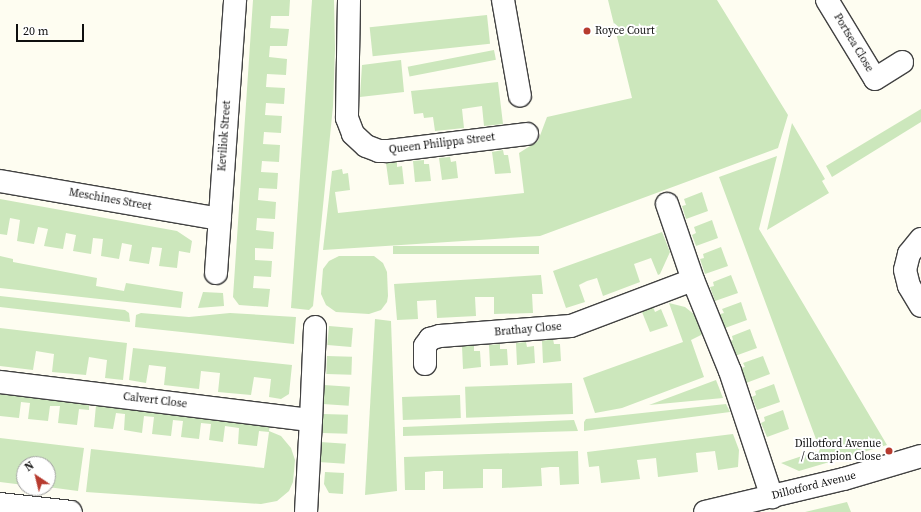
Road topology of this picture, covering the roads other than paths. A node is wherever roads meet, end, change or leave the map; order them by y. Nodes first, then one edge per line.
1 (235, 0) edge
2 (349, 0) edge
3 (503, 0) edge
4 (827, 0) edge
5 (902, 62) dead end
6 (520, 96) dead end
7 (527, 134) dead end
8 (0, 181) edge
9 (667, 204) dead end
10 (220, 219) junction
11 (921, 238) edge
12 (216, 273) dead end
13 (693, 280) junction
14 (921, 306) edge
15 (315, 327) dead end
16 (425, 364) dead end
17 (0, 382) edge
18 (311, 420) junction
19 (921, 456) edge
20 (772, 497) junction
21 (0, 504) edge
22 (71, 512) edge
23 (306, 512) edge
24 (707, 512) edge

1 - 10 street, Keviliok Street
2 - 7 street, Queen Philippa Street
3 - 6 street
4 - 5 street, Portsea Close
8 - 10 street, Meschines Street
9 - 13 street
10 - 12 street, Keviliok Street
11 - 14 street
13 - 16 street, Brathay Close
13 - 20 street
15 - 18 street
17 - 18 street, Calvert Close
18 - 23 street
19 - 20 street, Dillotford Avenue
20 - 24 street, Dillotford Avenue
21 - 22 street

